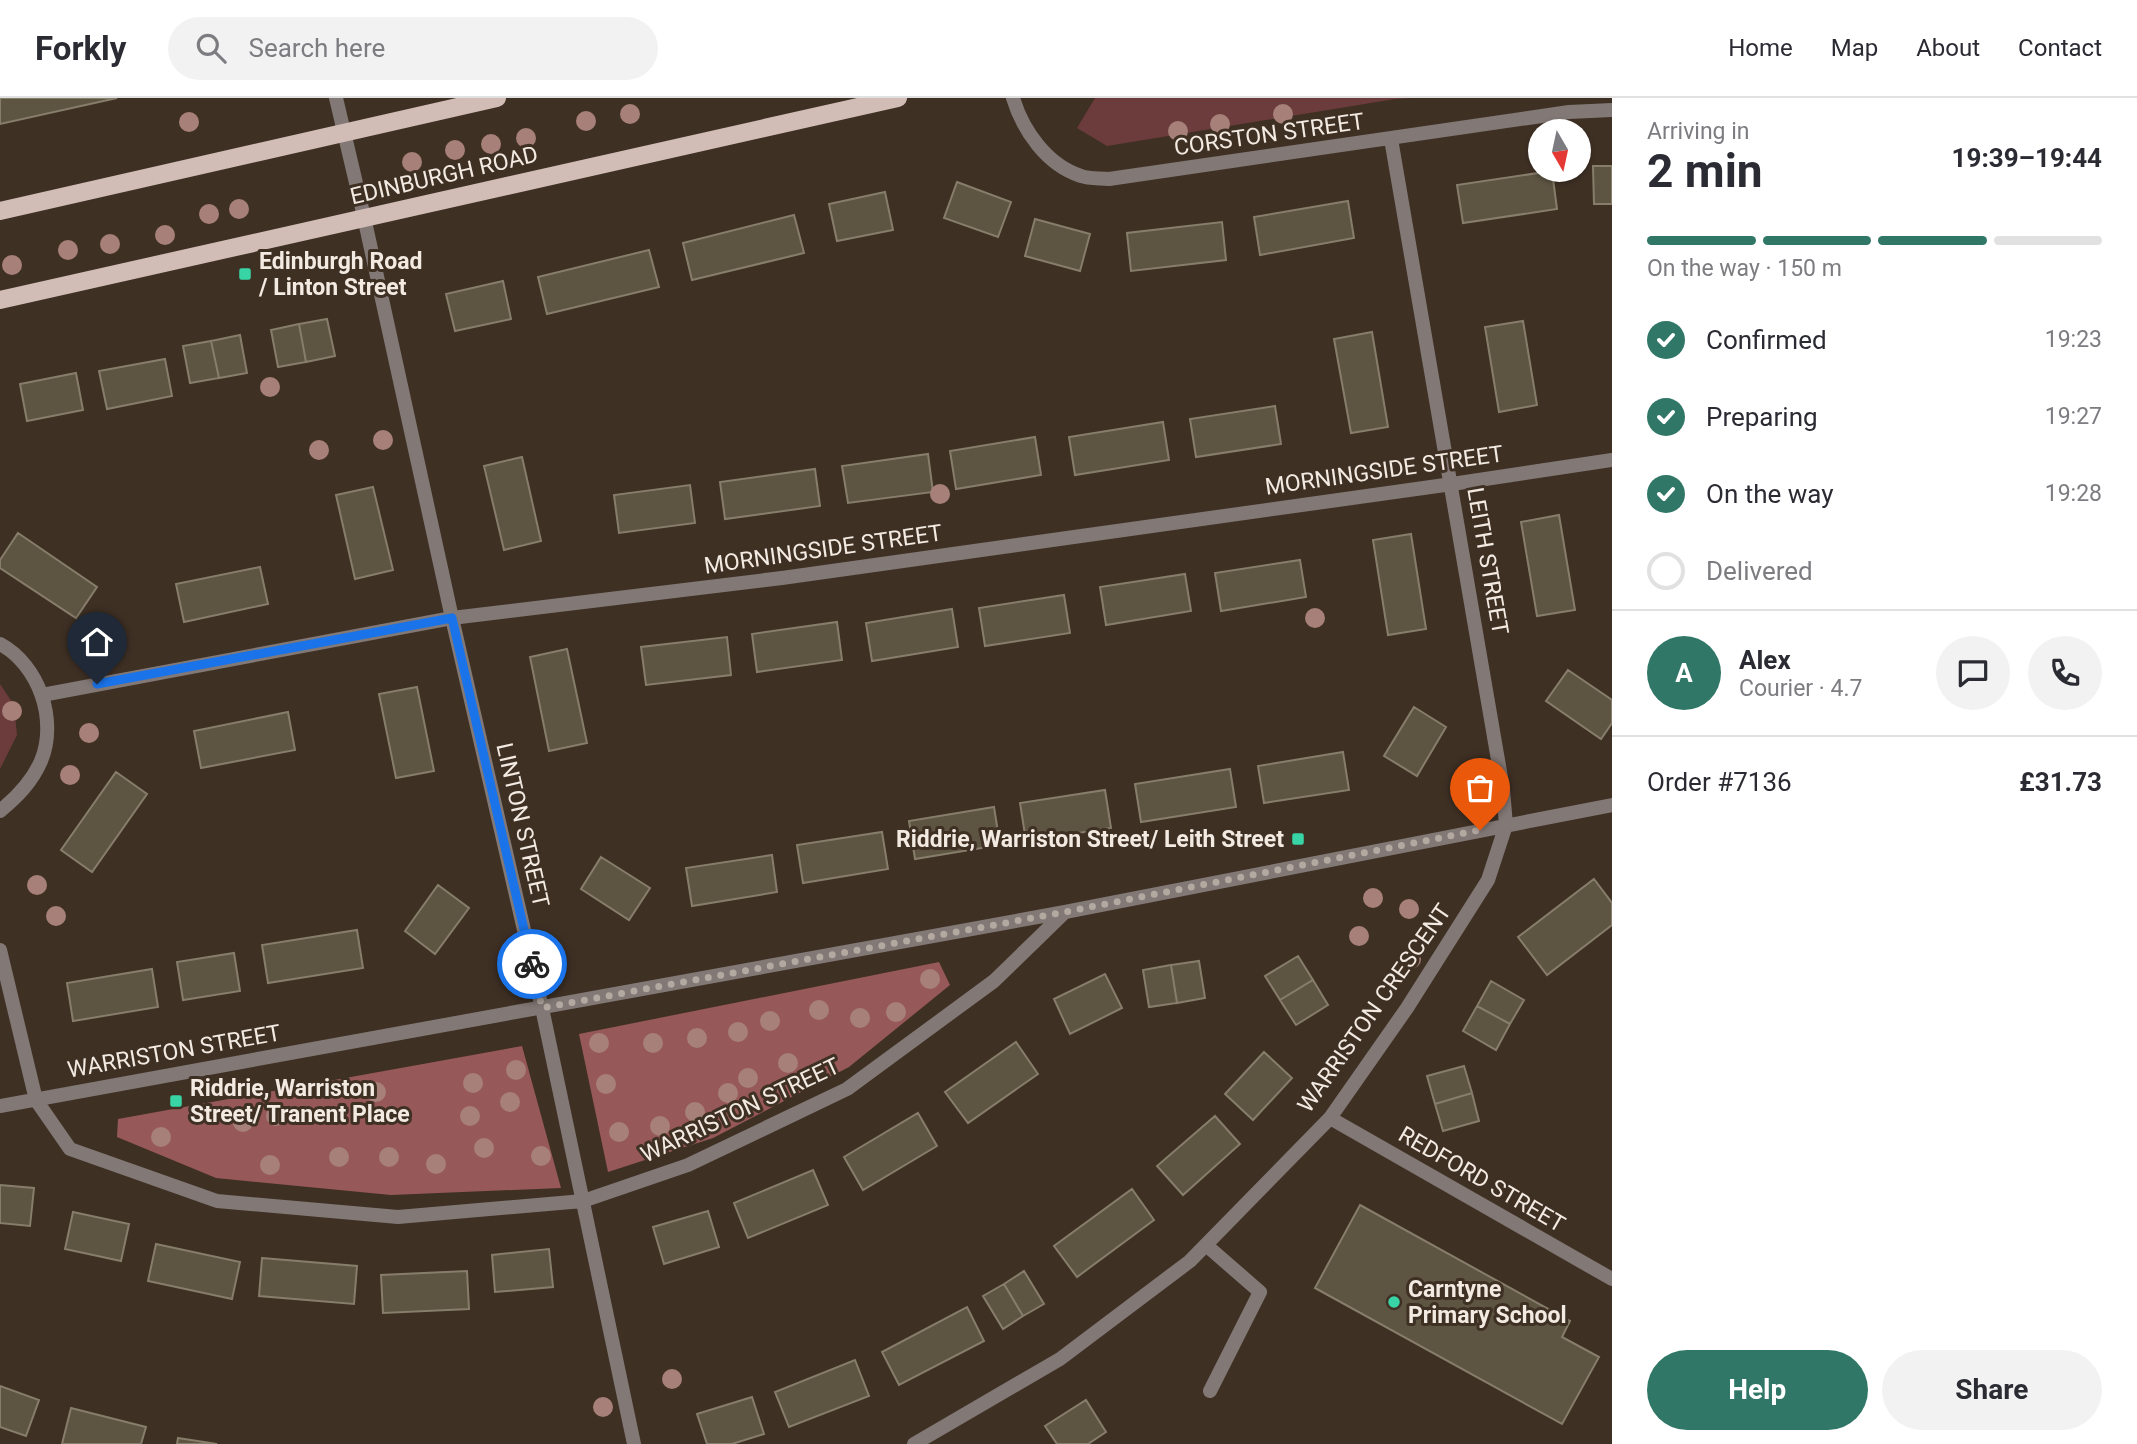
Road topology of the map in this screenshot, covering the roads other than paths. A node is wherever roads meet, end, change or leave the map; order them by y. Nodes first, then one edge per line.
1 (336, 98) edge
2 (497, 98) edge
3 (898, 98) edge
4 (1013, 98) edge
5 (863, 102) edge
6 (1612, 110) edge
7 (344, 132) junction
8 (1391, 139) junction
9 (0, 211) edge
10 (365, 217) junction
11 (0, 300) edge
12 (1612, 460) edge
13 (1452, 484) junction
14 (452, 618) junction
15 (0, 643) edge
16 (42, 695) junction
17 (1612, 805) edge
18 (0, 811) edge
19 (1506, 825) junction
20 (1065, 912) junction
21 (0, 950) edge
22 (542, 1008) junction
23 (36, 1100) junction
24 (0, 1106) edge
25 (1330, 1118) junction
26 (583, 1201) junction
27 (1206, 1245) junction
28 (1612, 1279) edge
29 (1210, 1391) dead end
30 (634, 1444) edge
31 (914, 1444) edge

1 - 7 street, LINTON STREET
2 - 7 main road
3 - 5 main road, EDINBURGH ROAD
4 - 8 street, CORSTON STREET
5 - 10 main road, EDINBURGH ROAD
6 - 8 street, CORSTON STREET
7 - 9 main road
7 - 10 street, LINTON STREET
8 - 13 street, LEITH STREET
10 - 11 main road, EDINBURGH ROAD
10 - 14 street, LINTON STREET
12 - 13 street, MORNINGSIDE STREET
13 - 14 street, MORNINGSIDE STREET
13 - 19 street, LEITH STREET
14 - 16 street, MORNINGSIDE STREET
14 - 22 street, LINTON STREET
15 - 16 street
16 - 18 street
17 - 19 street, WARRISTON STREET
19 - 20 street, WARRISTON STREET
19 - 25 street, WARRISTON CRESCENT
20 - 22 street, WARRISTON STREET
20 - 26 street, WARRISTON STREET
21 - 23 street
22 - 23 street, WARRISTON STREET
22 - 26 street, LINTON STREET
23 - 24 street, WARRISTON STREET
23 - 26 street, WARRISTON STREET
25 - 27 street, WARRISTON CRESCENT
25 - 28 street, REDFORD STREET
26 - 30 street, LINTON STREET
27 - 29 street
27 - 31 street, WARRISTON CRESCENT

